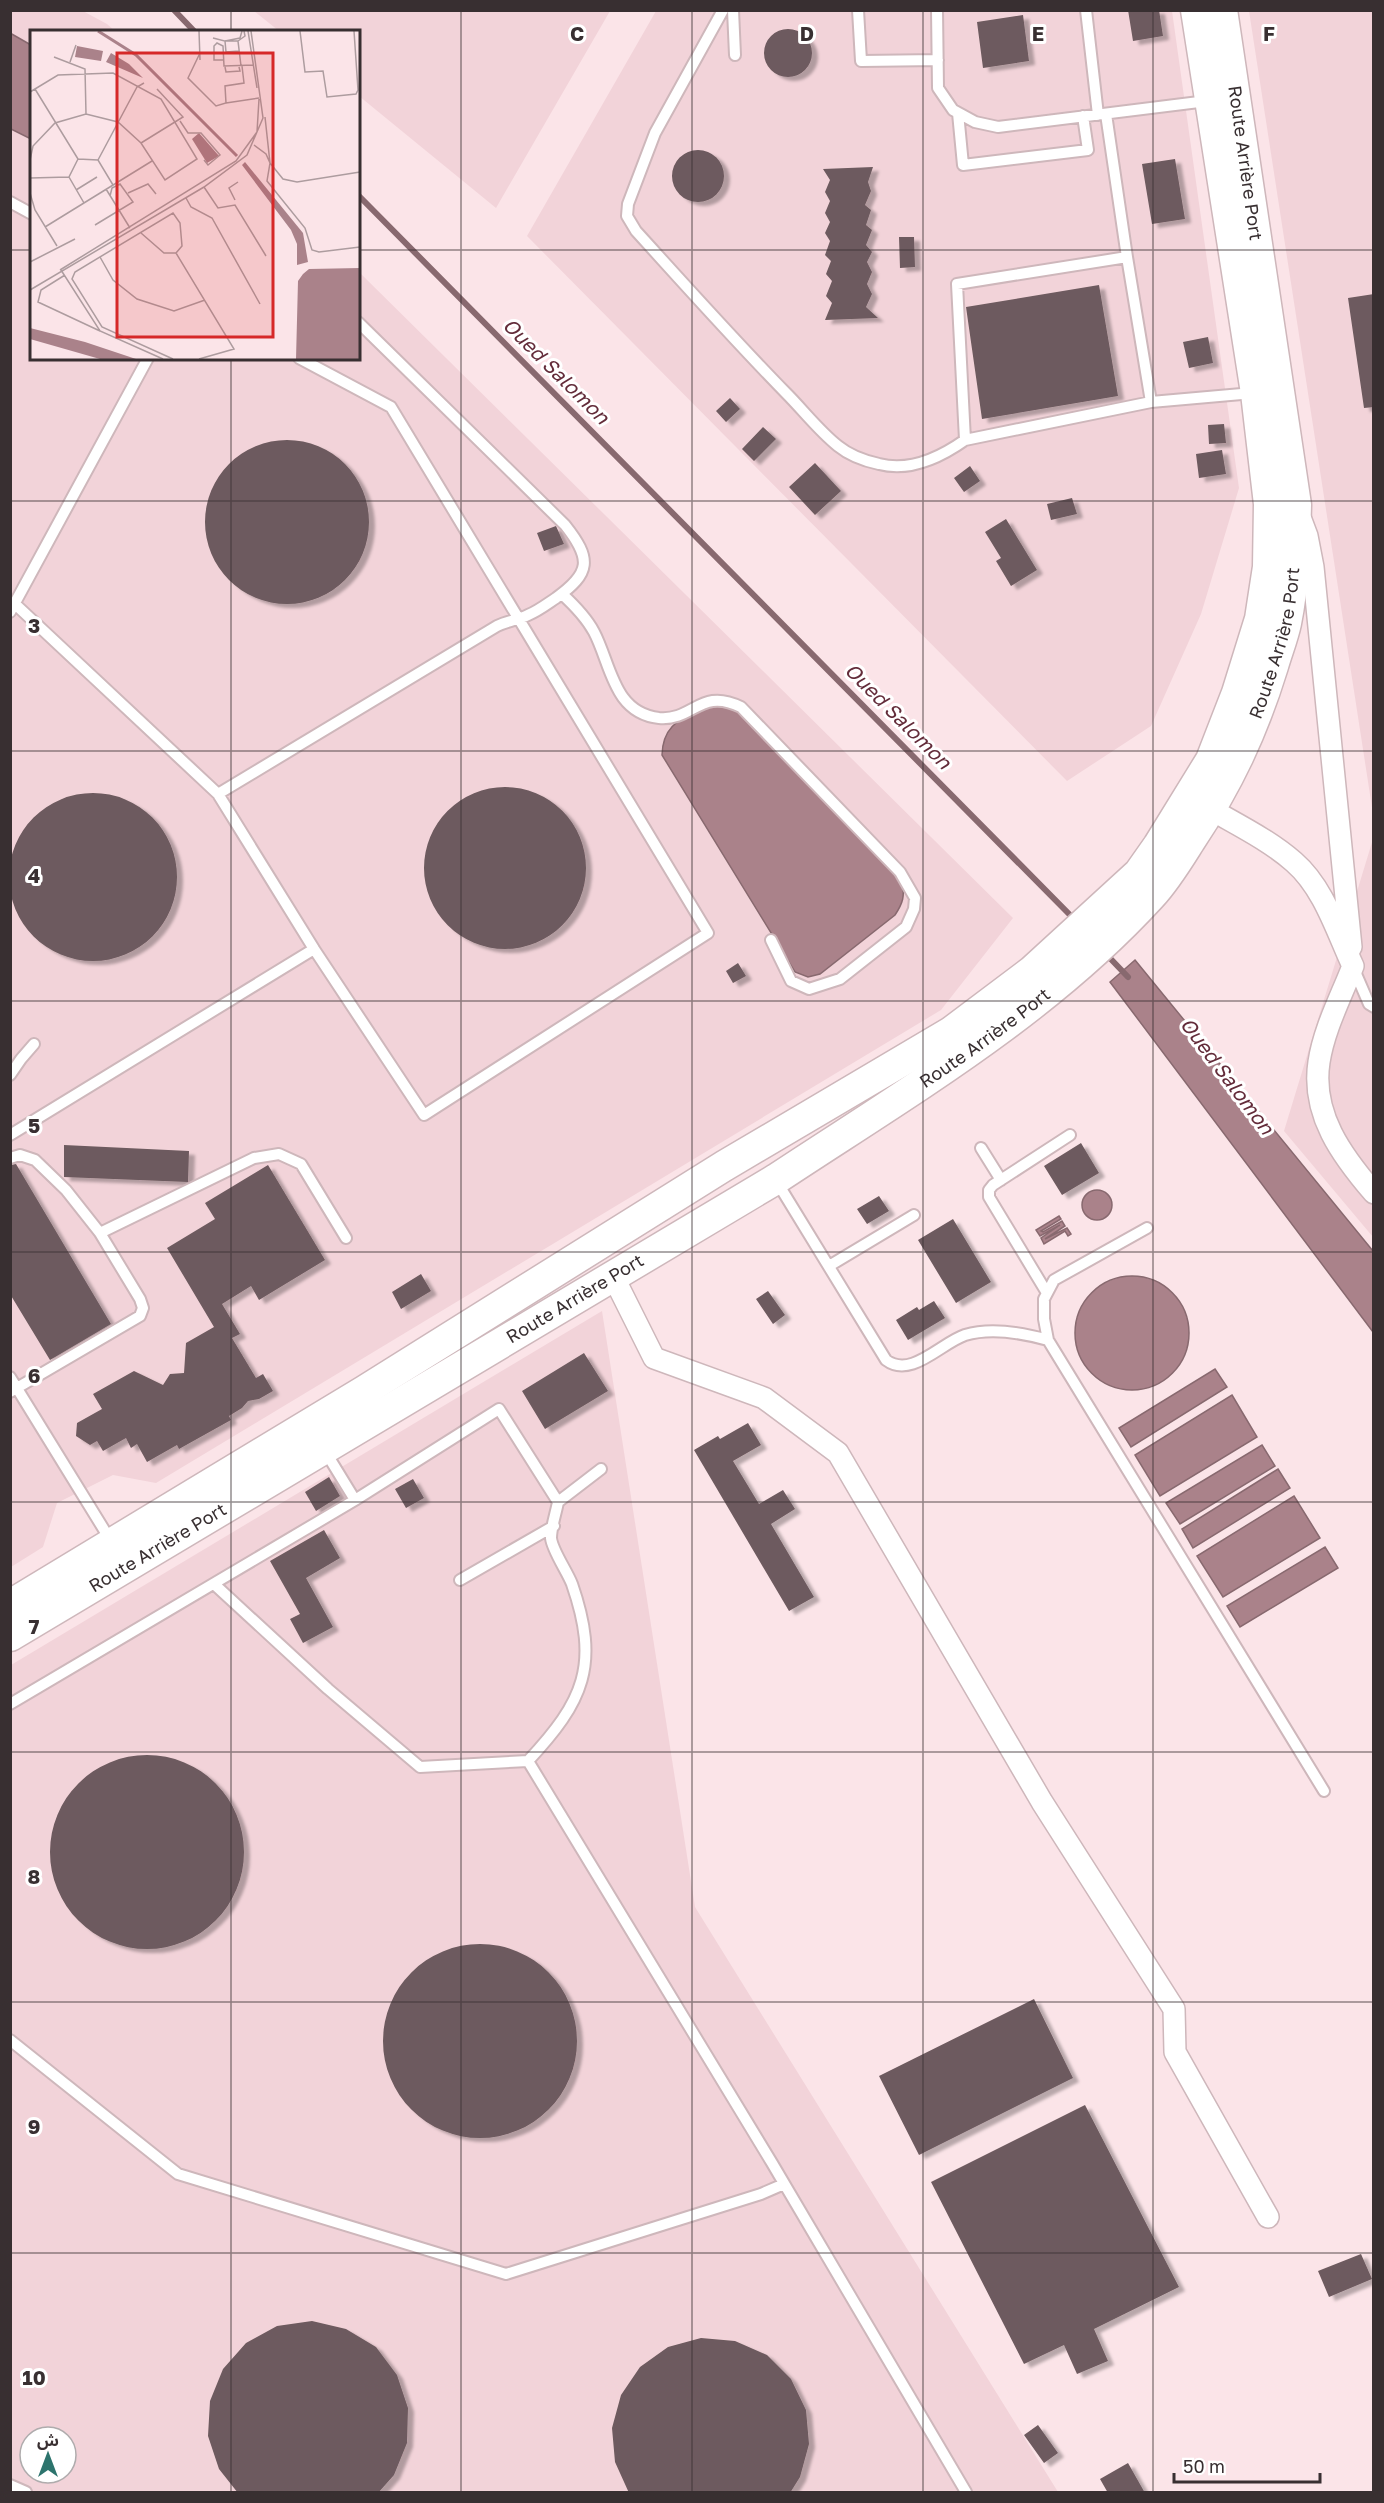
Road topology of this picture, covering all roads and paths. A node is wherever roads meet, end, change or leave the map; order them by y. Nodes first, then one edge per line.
1 (723, 10) edge
2 (733, 10) edge
3 (858, 10) edge
4 (937, 10) edge
5 (1086, 10) edge
6 (1197, 10) edge
7 (1222, 10) edge
8 (735, 55) dead end
9 (938, 60) junction
10 (1210, 100) junction
11 (958, 113) junction
12 (1102, 114) junction
13 (1083, 117) junction
14 (10, 202) edge
15 (30, 213) edge
16 (1127, 257) junction
17 (360, 324) edge
18 (147, 360) edge
19 (303, 360) edge
20 (1256, 393) junction
21 (1151, 402) junction
22 (965, 440) junction
23 (1296, 506) junction
24 (562, 594) junction
25 (12, 607) edge
26 (520, 618) junction
27 (218, 794) junction
28 (1212, 810) junction
29 (1119, 910) junction
30 (771, 940) dead end
31 (314, 948) junction
32 (1068, 958) junction
33 (1353, 966) junction
34 (1374, 1008) edge
35 (34, 1044) dead end
36 (10, 1075) edge
37 (10, 1135) edge
38 (1070, 1135) dead end
39 (981, 1148) dead end
40 (10, 1158) edge
41 (776, 1179) junction
42 (1001, 1180) junction
43 (1374, 1193) edge
44 (914, 1215) dead end
45 (1147, 1228) dead end
46 (100, 1233) junction
47 (346, 1238) dead end
48 (829, 1266) junction
49 (613, 1276) junction
50 (1039, 1279) junction
51 (1054, 1280) junction
52 (1047, 1293) junction
53 (1048, 1340) junction
54 (10, 1377) edge
55 (14, 1390) edge
56 (316, 1437) junction
57 (601, 1469) dead end
58 (355, 1500) junction
59 (558, 1502) junction
60 (554, 1526) junction
61 (113, 1544) junction
62 (460, 1580) dead end
63 (214, 1584) junction
64 (10, 1605) edge
65 (10, 1636) edge
66 (10, 1704) edge
67 (528, 1761) junction
68 (1324, 1791) dead end
69 (10, 2040) edge
70 (784, 2184) junction
71 (1268, 2217) dead end
72 (10, 2485) edge
73 (26, 2493) edge
74 (966, 2493) edge

1 - 22 lane
2 - 8 lane
3 - 9 lane
4 - 9 lane
5 - 12 lane
6 - 10 street, Route Arrière Port
7 - 23 street, Route Arrière Port
9 - 11 lane
10 - 12 lane
10 - 20 street, Route Arrière Port
11 - 13 lane
11 - 13 lane
12 - 13 lane
12 - 16 lane
14 - 15 lane
16 - 21 lane
16 - 22 lane
17 - 24 lane
18 - 25 lane
19 - 26 lane
20 - 21 lane
20 - 29 street, Route Arrière Port
21 - 22 lane
23 - 28 street, Route Arrière Port
23 - 33 street
24 - 26 lane
24 - 30 lane
25 - 27 lane
26 - 27 lane
26 - 31 lane
27 - 31 lane
28 - 29 street, Route Arrière Port
28 - 33 street
29 - 32 street, Route Arrière Port
31 - 37 lane
32 - 41 street, Route Arrière Port
32 - 56 street, Route Arrière Port
33 - 34 lane
33 - 43 street
35 - 36 lane
38 - 42 lane
39 - 42 lane
40 - 46 lane
41 - 48 lane
41 - 49 street, Route Arrière Port
42 - 50 lane
44 - 48 lane
45 - 51 lane
46 - 47 lane
46 - 55 lane
48 - 53 lane
49 - 56 street, Route Arrière Port
49 - 71 street
50 - 51 lane
50 - 52 lane
51 - 52 lane
52 - 53 lane
53 - 68 lane
54 - 55 lane
55 - 61 lane
56 - 58 lane
56 - 61 street, Route Arrière Port
56 - 65 street, Route Arrière Port
57 - 59 lane
58 - 59 lane
58 - 63 lane
59 - 60 lane
60 - 62 lane
60 - 67 lane
61 - 64 street, Route Arrière Port
63 - 66 lane
63 - 67 lane
67 - 70 lane
69 - 70 lane
70 - 74 lane
72 - 73 lane

